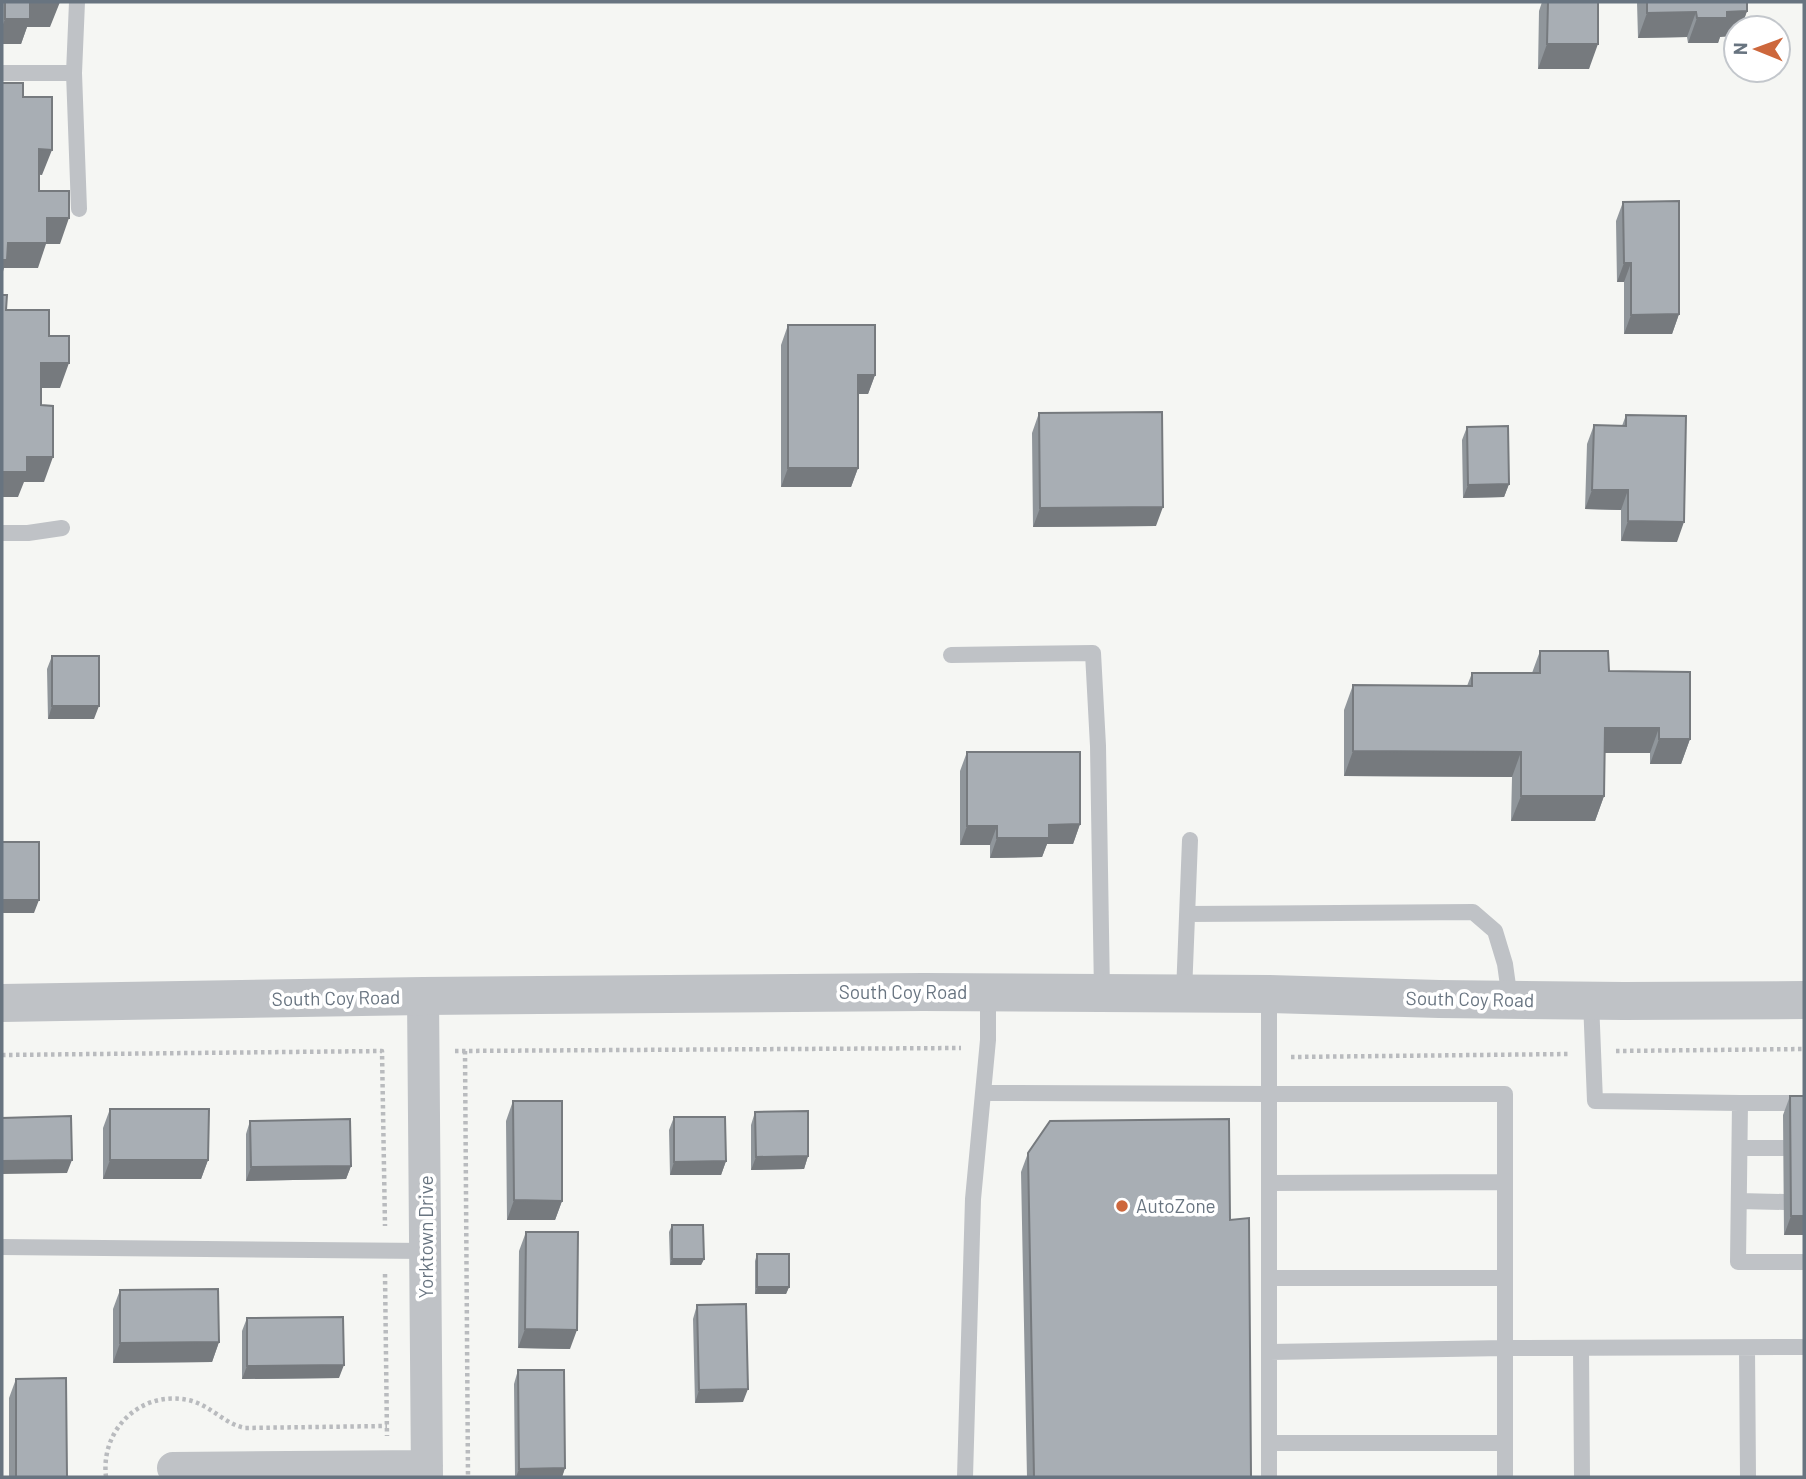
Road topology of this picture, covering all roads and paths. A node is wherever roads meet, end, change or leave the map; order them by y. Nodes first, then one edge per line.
1 (77, 2) edge
2 (2, 73) edge
3 (74, 73) junction
4 (79, 209) dead end
5 (62, 528) dead end
6 (2, 533) edge
7 (951, 655) dead end
8 (1190, 840) dead end
9 (1187, 914) junction
10 (988, 992) junction
11 (1101, 993) junction
12 (1184, 993) junction
13 (1269, 993) junction
14 (423, 996) junction
15 (1510, 1000) junction
16 (1804, 1000) edge
17 (1591, 1001) junction
18 (2, 1003) edge
19 (961, 1048) dead end
20 (1804, 1049) edge
21 (424, 1050) junction
22 (465, 1051) junction
23 (1592, 1053) junction
24 (2, 1055) edge
25 (1269, 1057) junction
26 (983, 1093) junction
27 (1269, 1094) junction
28 (1741, 1102) junction
29 (1804, 1102) edge
30 (1740, 1148) junction
31 (1783, 1148) dead end
32 (1505, 1182) junction
33 (1270, 1183) junction
34 (1739, 1201) junction
35 (1784, 1202) dead end
36 (2, 1247) edge
37 (385, 1250) junction
38 (426, 1251) junction
39 (1804, 1262) edge
40 (1270, 1278) junction
41 (1505, 1278) junction
42 (1804, 1347) edge
43 (1505, 1348) junction
44 (1746, 1348) junction
45 (1581, 1349) junction
46 (1269, 1352) junction
47 (387, 1426) junction
48 (1269, 1443) junction
49 (1505, 1443) junction
50 (387, 1467) junction
51 (173, 1468) dead end
52 (427, 1472) edge
53 (106, 1477) edge
54 (468, 1477) edge
55 (965, 1477) edge
56 (1269, 1477) edge
57 (1505, 1477) edge
58 (1582, 1477) edge
59 (1748, 1477) edge

1 - 3 lane
2 - 3 lane
3 - 4 lane
5 - 6 lane
7 - 11 lane
8 - 9 lane
9 - 12 lane
9 - 15 lane
10 - 11 street, South Coy Road
10 - 14 street, South Coy Road
10 - 26 lane
11 - 12 street, South Coy Road
12 - 13 street, South Coy Road
13 - 15 street, South Coy Road
13 - 25 lane
14 - 18 street, South Coy Road
14 - 21 street, Yorktown Drive
15 - 17 street, South Coy Road
16 - 17 street, South Coy Road
17 - 23 lane
19 - 22 path
20 - 23 path
21 - 22 path
21 - 38 street, Yorktown Drive
22 - 54 path
23 - 25 path
23 - 28 lane
24 - 37 path
25 - 27 lane
26 - 27 lane
26 - 55 lane
27 - 32 lane
27 - 33 lane
28 - 29 lane
28 - 30 lane
30 - 31 lane
30 - 34 lane
32 - 33 lane
32 - 41 lane
33 - 40 lane
34 - 35 lane
34 - 39 lane
36 - 37 lane
37 - 38 lane
37 - 47 path
38 - 52 street, Yorktown Drive
40 - 41 lane
40 - 46 lane
41 - 43 lane
42 - 44 lane
43 - 45 lane
43 - 46 lane
43 - 49 lane
44 - 45 lane
44 - 59 lane
45 - 58 lane
46 - 48 lane
47 - 50 path
47 - 53 path
48 - 49 lane
48 - 56 lane
49 - 57 lane
50 - 51 street
50 - 52 street

